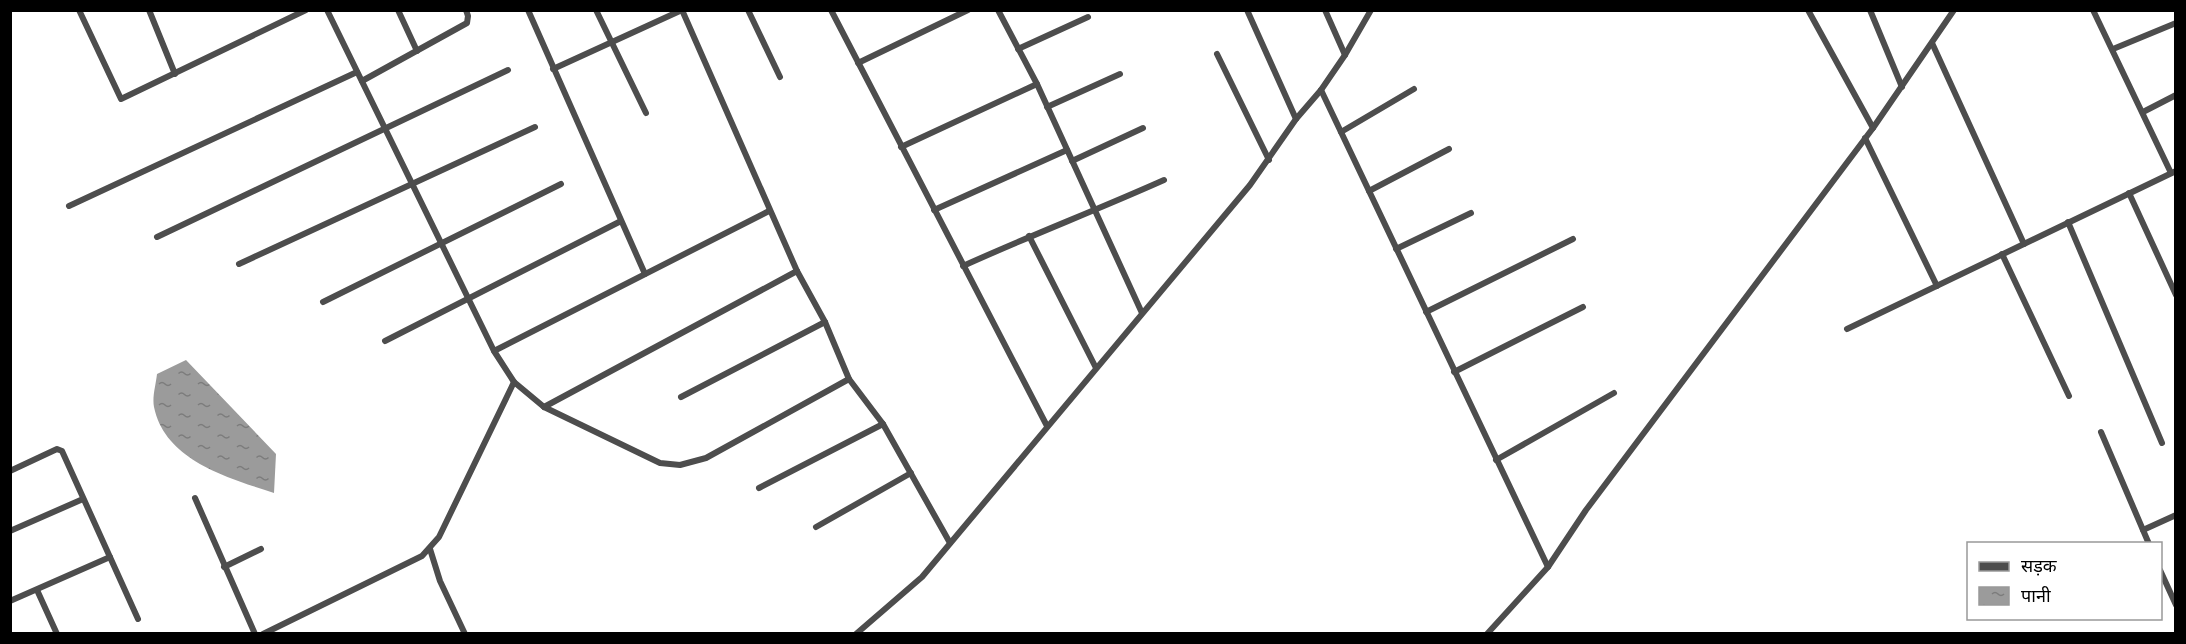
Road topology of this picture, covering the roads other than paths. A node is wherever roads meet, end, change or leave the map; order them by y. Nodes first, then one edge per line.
1 (79, 10) edge
2 (148, 10) edge
3 (306, 10) edge
4 (327, 10) edge
5 (398, 10) edge
6 (466, 10) edge
7 (528, 10) edge
8 (596, 10) edge
9 (748, 10) edge
10 (831, 10) edge
11 (968, 10) edge
12 (998, 10) edge
13 (1247, 10) edge
14 (1325, 10) edge
15 (1371, 10) edge
16 (1808, 10) edge
17 (1870, 10) edge
18 (1954, 10) edge
19 (2093, 10) edge
20 (682, 11) edge
21 (1088, 17) dead end
22 (2175, 23) edge
23 (611, 43) junction
24 (1932, 43) junction
25 (1018, 49) junction
26 (2113, 49) junction
27 (417, 51) junction
28 (1217, 54) dead end
29 (1345, 55) junction
30 (858, 63) junction
31 (554, 69) junction
32 (508, 70) dead end
33 (357, 72) junction
34 (175, 74) junction
35 (1120, 74) dead end
36 (780, 77) dead end
37 (362, 81) junction
38 (1037, 84) junction
39 (1902, 87) junction
40 (1414, 89) dead end
41 (1321, 90) junction
42 (2175, 95) edge
43 (1047, 106) junction
44 (2143, 112) junction
45 (646, 113) dead end
46 (1296, 119) junction
47 (535, 127) dead end
48 (1143, 128) dead end
49 (1873, 128) junction
50 (386, 129) junction
51 (1341, 132) junction
52 (1865, 138) junction
53 (901, 147) junction
54 (1449, 149) dead end
55 (1067, 150) junction
56 (1269, 160) junction
57 (1072, 161) junction
58 (2173, 172) edge
59 (1164, 180) dead end
60 (412, 184) junction
61 (561, 184) dead end
62 (1369, 191) junction
63 (2129, 193) junction
64 (69, 206) dead end
65 (934, 210) junction
66 (769, 211) junction
67 (1095, 211) junction
68 (1471, 213) dead end
69 (621, 221) junction
70 (2068, 222) junction
71 (1029, 236) junction
72 (157, 237) dead end
73 (1573, 239) dead end
74 (442, 243) junction
75 (2024, 244) junction
76 (1396, 249) junction
77 (2002, 254) junction
78 (239, 264) dead end
79 (963, 267) junction
80 (796, 272) junction
81 (645, 274) junction
82 (1937, 286) junction
83 (2175, 295) edge
84 (469, 299) junction
85 (322, 302) dead end
86 (1583, 308) dead end
87 (1426, 312) junction
88 (1142, 313) junction
89 (825, 322) junction
90 (1847, 329) dead end
91 (385, 342) dead end
92 (494, 351) junction
93 (1095, 368) junction
94 (1454, 372) junction
95 (849, 379) junction
96 (514, 382) junction
97 (1614, 393) dead end
98 (2069, 396) dead end
99 (681, 397) dead end
100 (544, 407) junction
101 (883, 424) junction
102 (1047, 426) junction
103 (2101, 432) dead end
104 (2162, 444) dead end
105 (1496, 460) junction
106 (10, 471) edge
107 (911, 473) junction
108 (759, 488) dead end
109 (195, 498) dead end
110 (83, 499) junction
111 (2175, 515) edge
112 (816, 527) dead end
113 (2143, 530) junction
114 (10, 531) edge
115 (2149, 542) edge
116 (950, 543) junction
117 (261, 549) dead end
118 (430, 549) junction
119 (110, 557) junction
120 (224, 567) junction
121 (1548, 567) junction
122 (2162, 575) edge
123 (37, 590) junction
124 (10, 602) edge
125 (2175, 605) edge
126 (138, 619) dead end
127 (57, 633) edge
128 (255, 633) edge
129 (263, 633) edge
130 (465, 633) edge
131 (856, 633) edge
132 (1487, 633) edge

1 - 34 street
2 - 34 street
3 - 34 street
4 - 33 street
5 - 27 street
6 - 27 street
7 - 31 street
8 - 23 street
9 - 36 street
10 - 30 street
11 - 30 street
12 - 25 street
13 - 46 street
14 - 29 street
15 - 29 street
16 - 49 street
17 - 39 street
18 - 24 street
19 - 26 street
20 - 23 street
20 - 66 street
21 - 25 street
22 - 26 street
23 - 31 street
23 - 45 street
24 - 39 street
24 - 75 street
25 - 38 street
26 - 44 street
27 - 37 street
28 - 56 street
29 - 41 street
30 - 53 street
31 - 69 street
32 - 50 street
33 - 37 street
33 - 64 street
35 - 43 street
37 - 50 street
38 - 43 street
38 - 53 street
39 - 49 street
40 - 51 street
41 - 46 street
41 - 51 street
42 - 44 street
43 - 55 street
44 - 58 street
46 - 56 street
47 - 60 street
48 - 57 street
49 - 52 street
50 - 60 street
50 - 72 street
51 - 62 street
52 - 82 street
52 - 121 street
53 - 65 street
54 - 62 street
55 - 57 street
55 - 65 street
56 - 88 street
57 - 67 street
58 - 63 street
59 - 67 street
60 - 74 street
60 - 78 street
61 - 74 street
62 - 76 street
63 - 70 street
63 - 83 street
65 - 79 street
66 - 80 street
66 - 81 street
67 - 71 street
67 - 88 street
68 - 76 street
69 - 81 street
69 - 84 street
70 - 75 street
70 - 104 street
71 - 79 street
71 - 93 street
73 - 87 street
74 - 84 street
74 - 85 street
75 - 77 street
76 - 87 street
77 - 82 street
77 - 98 street
79 - 102 street
80 - 89 street
80 - 100 street
81 - 92 street
82 - 90 street
84 - 91 street
84 - 92 street
86 - 94 street
87 - 94 street
88 - 93 street
89 - 95 street
89 - 99 street
92 - 96 street
93 - 102 street
94 - 105 street
95 - 100 street
95 - 101 street
96 - 100 street
96 - 118 street
97 - 105 street
101 - 107 street
101 - 108 street
102 - 116 street
103 - 113 street
105 - 121 street
106 - 110 street
107 - 112 street
107 - 116 street
109 - 120 street
110 - 114 street
110 - 119 street
111 - 113 street
113 - 115 street
116 - 131 street
117 - 120 street
118 - 129 street
118 - 130 street
119 - 123 street
119 - 126 street
120 - 128 street
121 - 132 street
122 - 125 street
123 - 124 street
123 - 127 street

